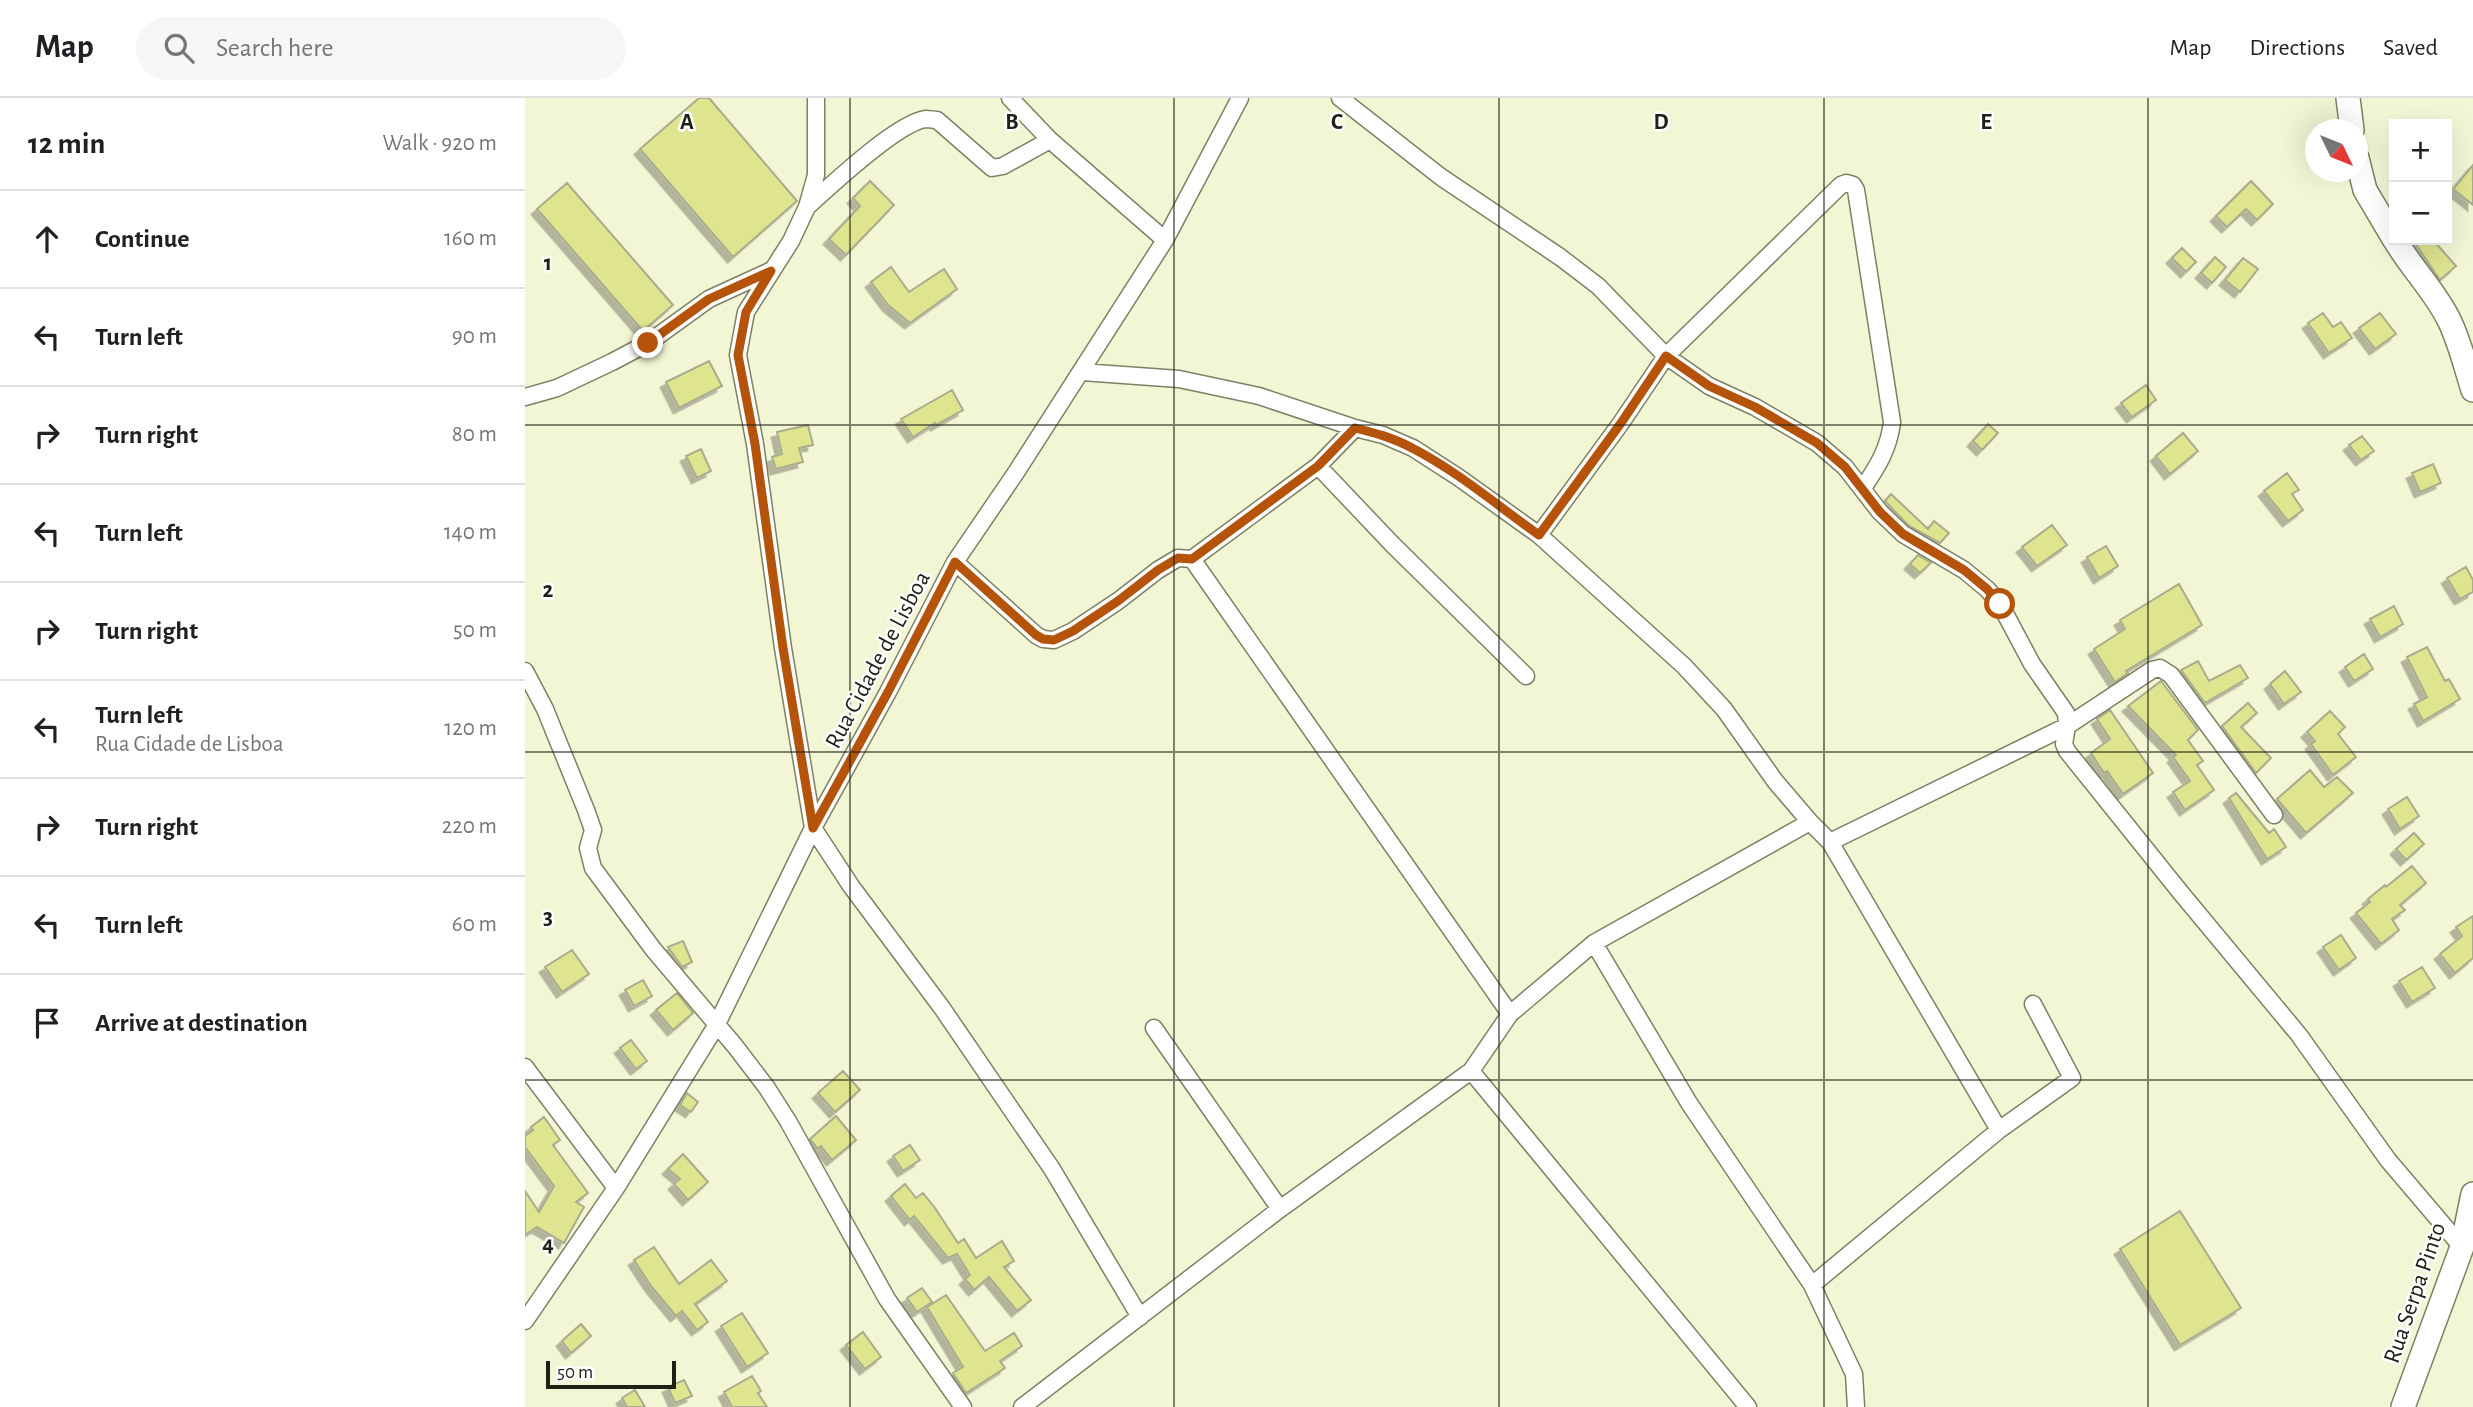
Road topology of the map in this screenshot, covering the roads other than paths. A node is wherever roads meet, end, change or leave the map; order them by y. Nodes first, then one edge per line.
1 (817, 98) edge
2 (1010, 98) edge
3 (1240, 98) edge
4 (1340, 98) edge
5 (2348, 98) edge
6 (2351, 119) edge
7 (1050, 140) junction
8 (2363, 182) edge
9 (807, 207) junction
10 (2389, 231) edge
11 (1165, 240) junction
12 (2398, 245) edge
13 (771, 271) junction
14 (1666, 356) junction
15 (1082, 372) junction
16 (2473, 390) edge
17 (525, 397) edge
18 (1355, 428) junction
19 (1318, 466) junction
20 (1863, 488) junction
21 (1539, 535) junction
22 (1192, 559) junction
23 (955, 562) junction
24 (525, 671) edge
25 (1526, 676) dead end
26 (2067, 726) junction
27 (2273, 815) dead end
28 (1810, 822) junction
29 (813, 828) junction
30 (1830, 842) junction
31 (1594, 943) junction
32 (2033, 1004) dead end
33 (1510, 1014) junction
34 (716, 1026) junction
35 (1154, 1028) dead end
36 (525, 1067) edge
37 (1471, 1071) junction
38 (1999, 1130) junction
39 (616, 1188) junction
40 (2473, 1194) edge
41 (1280, 1209) junction
42 (2462, 1247) junction
43 (1812, 1285) junction
44 (1140, 1317) junction
45 (525, 1321) edge
46 (963, 1407) edge
47 (1022, 1407) edge
48 (1748, 1407) edge
49 (1856, 1407) edge
50 (2403, 1407) edge

1 - 9 street
2 - 7 street
3 - 11 street, Rua Cidade de Lisboa
4 - 14 street
5 - 6 street
7 - 9 street
7 - 11 street
8 - 10 street
9 - 13 street
11 - 15 street, Rua Cidade de Lisboa
12 - 16 street
13 - 17 street
13 - 29 street
14 - 20 street
14 - 20 street
14 - 21 street
15 - 18 street
15 - 23 street, Rua Cidade de Lisboa
18 - 19 street
18 - 21 street
19 - 22 street
19 - 25 street
20 - 26 street
21 - 28 street
22 - 23 street
22 - 33 street
23 - 29 street, Rua Cidade de Lisboa
24 - 34 street
26 - 27 street
26 - 30 street
26 - 42 street
28 - 30 street
28 - 31 street
29 - 34 street, Rua Cidade de Lisboa
29 - 44 street
30 - 38 street
31 - 33 street
31 - 43 street
32 - 38 street
33 - 37 street
34 - 39 street, Rua Cidade de Lisboa
34 - 46 street
35 - 41 street
36 - 39 street
37 - 41 street
37 - 48 street
38 - 43 street
39 - 45 street, Rua Cidade de Lisboa
40 - 42 street, Rua Serpa Pinto
41 - 44 street
42 - 50 street, Rua Serpa Pinto
43 - 49 street
44 - 47 street

